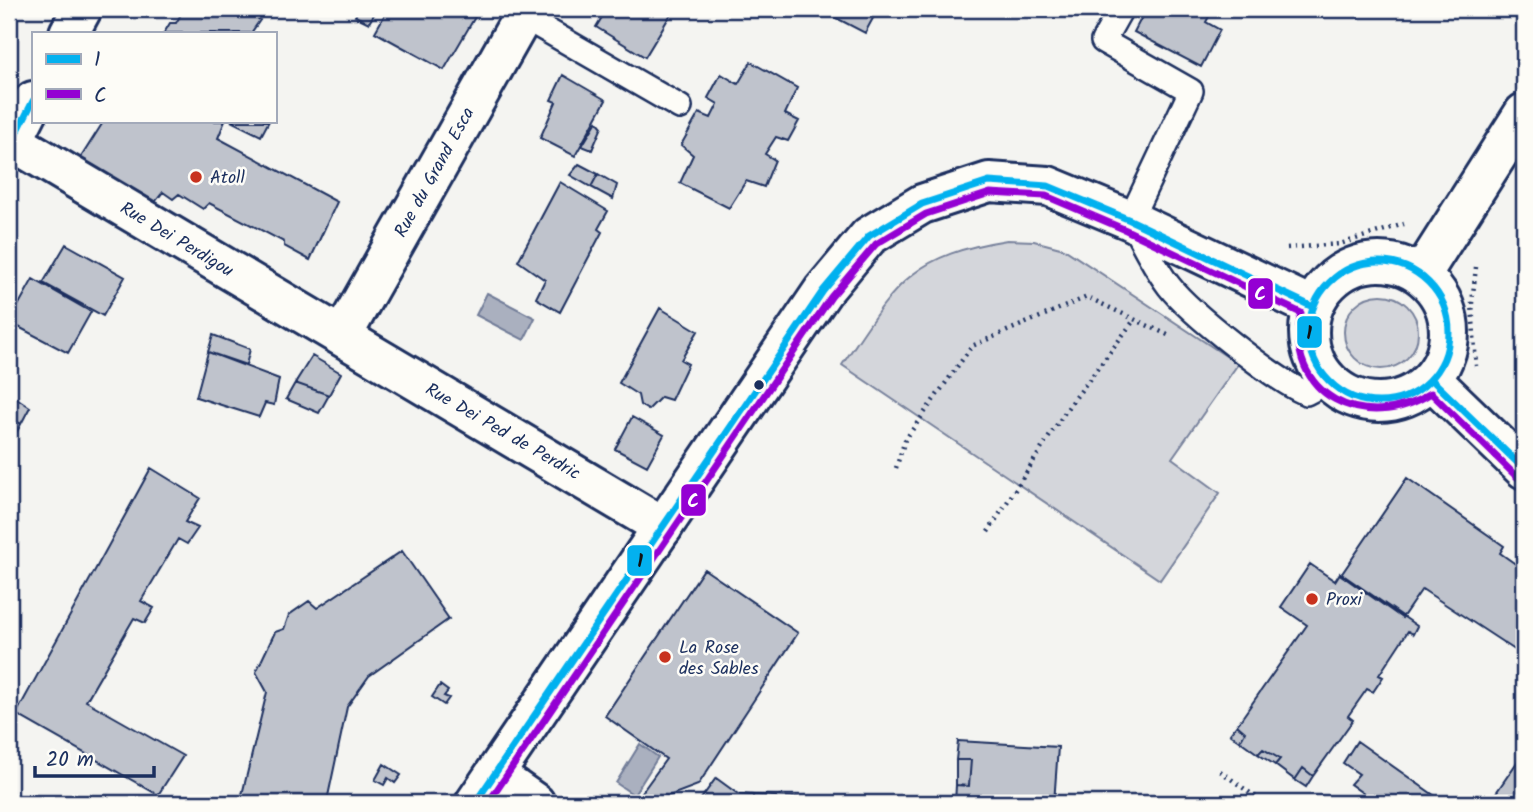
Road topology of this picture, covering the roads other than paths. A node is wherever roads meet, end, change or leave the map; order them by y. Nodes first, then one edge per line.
1 (82, 9) edge
2 (1121, 9) edge
3 (524, 12) edge
4 (70, 32) edge
5 (32, 103) edge
6 (680, 107) dead end
7 (1524, 113) edge
8 (10, 144) edge
9 (1130, 220) junction
10 (1421, 275) junction
11 (1313, 307) junction
12 (342, 336) junction
13 (1432, 380) junction
14 (1329, 381) junction
15 (1524, 469) edge
16 (663, 527) junction
17 (485, 789) edge
18 (535, 803) edge

1 - 4 street
2 - 9 lane
3 - 6 lane
3 - 12 street, Rue du Grand Esca
5 - 8 street
7 - 10 street
8 - 12 street, Rue Dei Perdigou
9 - 11 street
9 - 14 lane
9 - 16 street
10 - 11 street
10 - 13 street
11 - 14 street
12 - 16 street, Rue Dei Ped de Perdric
13 - 14 street
13 - 15 street
16 - 17 street
17 - 18 street

